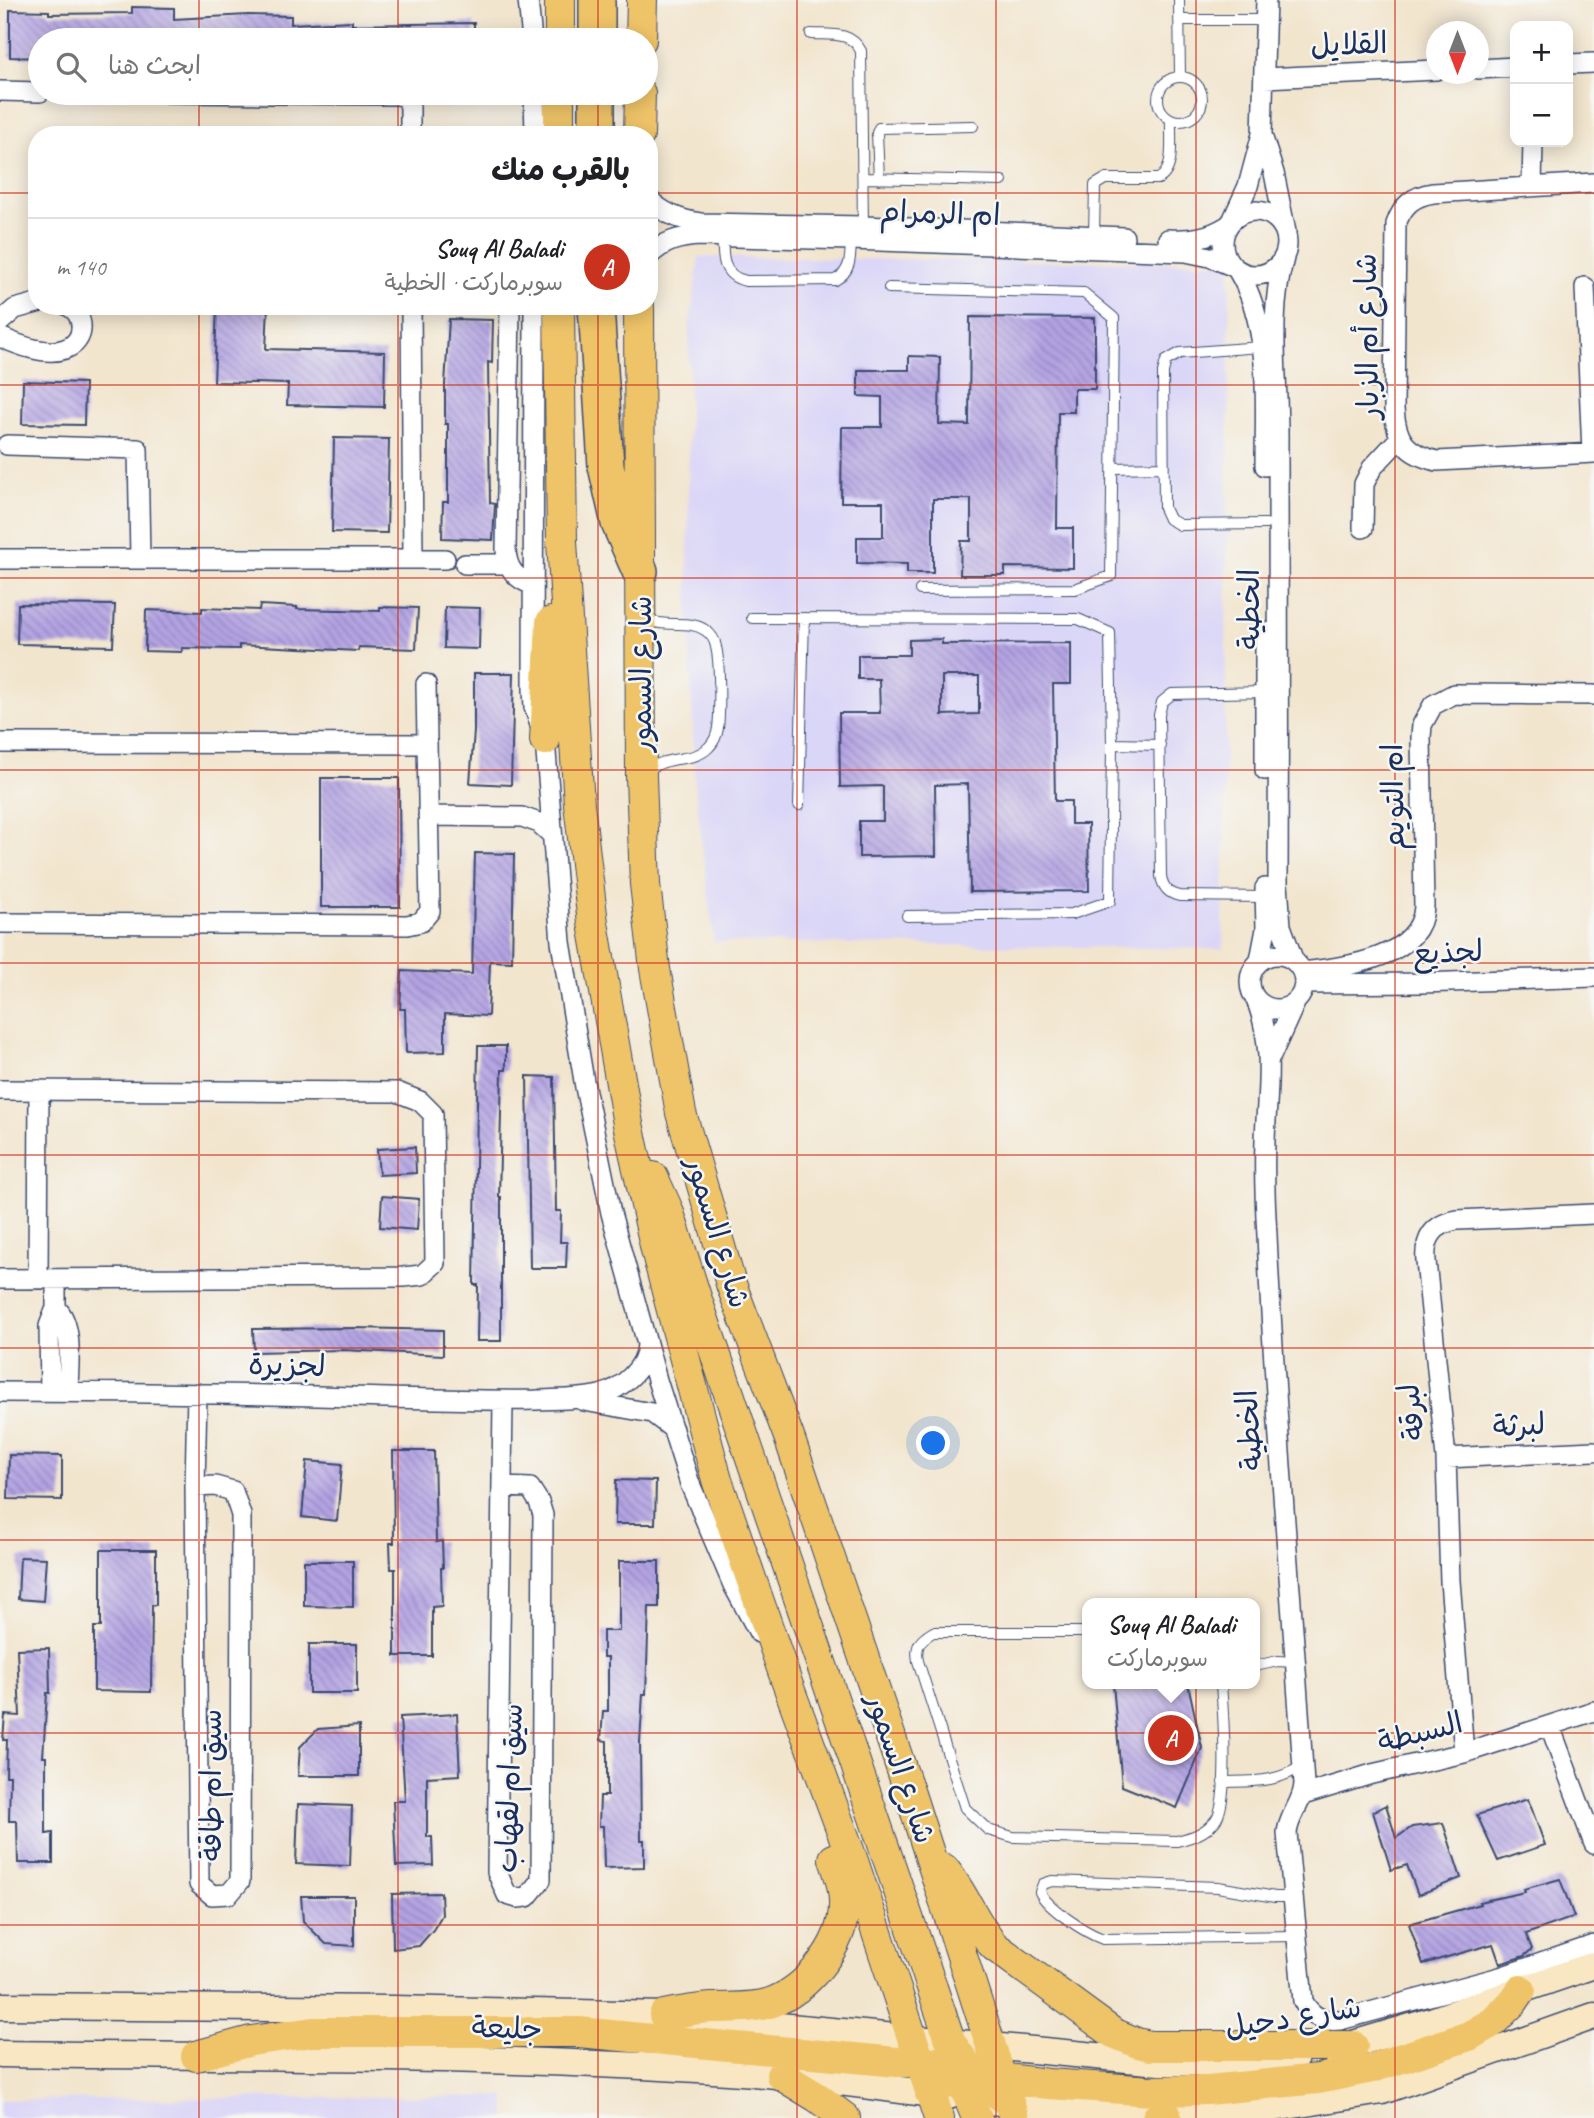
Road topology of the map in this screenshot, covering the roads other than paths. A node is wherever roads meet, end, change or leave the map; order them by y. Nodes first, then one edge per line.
1 (528, 0) edge
2 (560, 0) edge
3 (597, 0) edge
4 (642, 0) edge
5 (1179, 0) edge
6 (1266, 10) edge
7 (1179, 20) junction
8 (531, 28) edge
9 (560, 28) edge
10 (597, 28) edge
11 (641, 28) edge
12 (811, 34) dead end
13 (1594, 63) edge
14 (1573, 64) edge
15 (1510, 67) edge
16 (1489, 68) edge
17 (1426, 71) edge
18 (1181, 76) junction
19 (1264, 78) junction
20 (0, 91) edge
21 (28, 92) edge
22 (409, 105) edge
23 (534, 105) edge
24 (559, 105) edge
25 (597, 105) edge
26 (640, 105) edge
27 (1171, 120) junction
28 (410, 126) edge
29 (535, 126) edge
30 (559, 126) edge
31 (597, 126) edge
32 (639, 126) edge
33 (972, 127) dead end
34 (1262, 134) junction
35 (1534, 147) edge
36 (863, 178) junction
37 (879, 179) junction
38 (1002, 181) dead end
39 (1594, 183) edge
40 (1532, 186) junction
41 (658, 207) edge
42 (1230, 223) junction
43 (723, 230) junction
44 (857, 233) junction
45 (1286, 233) junction
46 (1094, 235) junction
47 (658, 248) edge
48 (1284, 258) junction
49 (1235, 269) junction
50 (1585, 287) dead end
51 (889, 288) dead end
52 (28, 305) edge
53 (79, 315) edge
54 (411, 315) edge
55 (510, 315) edge
56 (534, 315) edge
57 (559, 315) edge
58 (597, 315) edge
59 (639, 315) edge
60 (0, 322) edge
61 (0, 337) edge
62 (1261, 347) junction
63 (1400, 438) junction
64 (8, 445) dead end
65 (1593, 453) edge
66 (1163, 467) junction
67 (1112, 468) junction
68 (1266, 524) junction
69 (1363, 528) dead end
70 (562, 542) junction
71 (140, 558) junction
72 (0, 559) edge
73 (412, 559) junction
74 (445, 559) dead end
75 (465, 564) dead end
76 (508, 564) junction
77 (640, 571) junction
78 (533, 585) junction
79 (920, 590) dead end
80 (640, 615) junction
81 (752, 618) dead end
82 (804, 618) junction
83 (426, 684) dead end
84 (1265, 692) junction
85 (1594, 695) edge
86 (545, 740) junction
87 (0, 743) edge
88 (427, 744) junction
89 (1112, 744) junction
90 (1160, 745) junction
91 (641, 777) junction
92 (549, 788) junction
93 (799, 805) dead end
94 (428, 816) junction
95 (522, 817) junction
96 (552, 835) junction
97 (1265, 897) junction
98 (907, 916) dead end
99 (0, 923) edge
100 (1260, 960) junction
101 (1300, 972) junction
102 (1594, 977) edge
103 (1256, 999) junction
104 (1295, 1003) junction
105 (1270, 1060) junction
106 (0, 1090) edge
107 (39, 1090) junction
108 (628, 1124) junction
109 (1594, 1214) edge
110 (0, 1279) edge
111 (47, 1279) junction
112 (647, 1339) junction
113 (0, 1392) edge
114 (59, 1392) junction
115 (197, 1393) junction
116 (572, 1399) junction
117 (503, 1401) junction
118 (674, 1429) junction
119 (1594, 1451) edge
120 (1446, 1458) junction
121 (195, 1487) junction
122 (503, 1487) junction
123 (1082, 1632) edge
124 (1294, 1662) junction
125 (1260, 1665) edge
126 (786, 1680) junction
127 (1222, 1689) edge
128 (1594, 1711) edge
129 (1550, 1727) junction
130 (1464, 1753) junction
131 (1303, 1764) junction
132 (1223, 1782) junction
133 (1303, 1795) junction
134 (1594, 1844) edge
135 (931, 1857) junction
136 (1292, 1897) junction
137 (1296, 1936) junction
138 (1594, 1945) edge
139 (1594, 1965) edge
140 (1521, 1990) junction
141 (0, 2006) edge
142 (664, 2015) junction
143 (1594, 2016) edge
144 (992, 2046) junction
145 (1353, 2046) junction
146 (0, 2054) edge
147 (196, 2056) junction
148 (781, 2075) junction
149 (966, 2078) edge
150 (934, 2106) edge
151 (1162, 2116) edge
152 (845, 2118) edge

1 - 8 street
2 - 9 main road
3 - 10 highway
4 - 11 main road
5 - 7 lane
6 - 7 lane
6 - 19 street
7 - 18 lane
12 - 36 lane
13 - 14 street
15 - 16 street
17 - 19 street, القلايل
18 - 27 lane
18 - 27 lane
19 - 34 street
20 - 21 street
22 - 28 street
23 - 29 street
24 - 30 main road
25 - 31 highway
26 - 32 main road
27 - 46 lane
33 - 37 lane
34 - 42 street
34 - 45 street
35 - 40 street
36 - 37 lane
36 - 44 lane
37 - 38 lane
39 - 40 street, شارع أم الزبار
40 - 63 street, شارع أم الزبار
41 - 43 street, ام الرمرام
42 - 45 street
42 - 46 street, ام الرمرام
42 - 49 street
43 - 44 street, ام الرمرام
43 - 44 lane
43 - 47 street, ام الرمرام
44 - 46 street, ام الرمرام
44 - 49 street, ام الرمرام
45 - 48 street
48 - 49 street
48 - 101 street, الخطية
49 - 62 street, الخطية
50 - 65 street
51 - 67 lane
52 - 60 street
53 - 61 street
54 - 73 street
55 - 76 street
56 - 78 street, شارع السمور
57 - 70 main road, شارع السمور
58 - 77 highway
59 - 77 main road, شارع السمور
62 - 66 lane
62 - 68 street, الخطية
63 - 65 street, شارع أم الزبار
63 - 69 street
64 - 71 street
66 - 67 lane
66 - 68 lane
67 - 79 lane
68 - 84 street, الخطية
70 - 86 main road
70 - 108 main road, شارع السمور
71 - 72 street
71 - 73 street
73 - 74 street
75 - 76 street
76 - 78 street
77 - 80 main road, شارع السمور
78 - 86 street, شارع السمور
80 - 91 main road, شارع السمور
80 - 91 lane
81 - 82 lane
82 - 89 lane
82 - 93 lane
83 - 88 street
84 - 90 lane
84 - 97 street, الخطية
85 - 101 street, ام التويم
86 - 92 street, شارع السمور
87 - 88 street
88 - 94 street
89 - 90 lane
89 - 98 lane
90 - 97 lane
91 - 135 main road, شارع السمور
92 - 95 street
92 - 96 street, شارع السمور
94 - 95 street
94 - 99 street
95 - 96 street
96 - 112 street, شارع السمور
97 - 100 street, الخطية
100 - 101 street
100 - 103 street
101 - 102 street, لجذيع
101 - 104 street
103 - 104 street
103 - 105 street, الخطية
104 - 105 street, الخطية
105 - 124 street, الخطية
106 - 107 street
107 - 111 street
107 - 111 street
108 - 126 main road, شارع السمور
108 - 149 main road
109 - 120 street, لبرقة
110 - 111 street
111 - 114 street
112 - 116 street, لجزيرة
112 - 118 street, شارع السمور
113 - 114 street, لجزيرة
114 - 115 street, لجزيرة
115 - 117 street, لجزيرة
115 - 121 street, سيق ام طاقة
116 - 117 street, لجزيرة
116 - 118 street, لجزيرة
117 - 122 street, سيق ام لقهاب
118 - 126 street, شارع السمور
119 - 120 street, لبرثة
120 - 130 street, لبرقة
121 - 121 street, سيق ام طاقة
122 - 122 street, سيق ام لقهاب
123 - 132 lane
124 - 125 lane
124 - 131 street, الخطية
126 - 142 main road
126 - 149 main road, شارع السمور
127 - 132 lane
128 - 129 street, السبطة
129 - 130 street, السبطة
129 - 134 street
130 - 133 street, السبطة
131 - 132 lane
131 - 133 street, الخطية
133 - 136 street, شارع دحيل
135 - 144 main road, شارع السمور
135 - 145 main road
136 - 137 street, شارع دحيل
136 - 137 lane
137 - 138 street, شارع دحيل
139 - 140 main road, شارع دحيل
140 - 145 main road, شارع دحيل
140 - 149 main road
141 - 142 main road, جليعة
142 - 149 main road, جليعة
143 - 151 main road
144 - 145 main road, شارع دحيل
144 - 149 main road, شارع السمور
144 - 149 main road, جليعة
146 - 147 main road, جليعة
147 - 148 main road, جليعة
147 - 149 main road
148 - 150 main road, جليعة
148 - 152 main road
149 - 150 main road
149 - 151 main road

